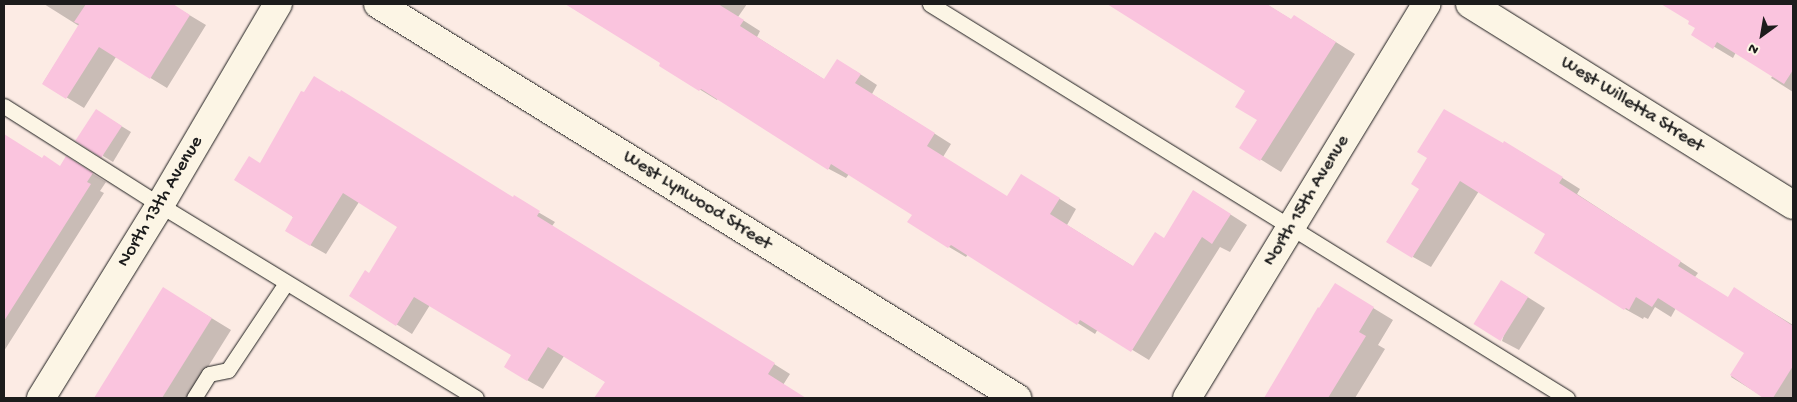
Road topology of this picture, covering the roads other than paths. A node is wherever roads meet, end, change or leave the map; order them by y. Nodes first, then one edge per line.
1 (278, 4) edge
2 (378, 4) edge
3 (930, 4) edge
4 (1427, 4) edge
5 (1470, 4) edge
6 (4, 106) edge
7 (160, 205) junction
8 (1793, 205) edge
9 (1291, 228) junction
10 (286, 283) junction
11 (41, 398) edge
12 (194, 398) edge
13 (476, 398) edge
14 (1017, 398) edge
15 (1187, 398) edge
16 (1568, 398) edge

1 - 7 street, North 13th Avenue
2 - 14 street, West Lynwood Street
3 - 9 lane
4 - 9 street, North 15th Avenue
5 - 8 street, West Willetta Street
6 - 7 lane
7 - 10 lane
7 - 11 street, North 13th Avenue
9 - 15 street, North 15th Avenue
9 - 16 lane
10 - 12 lane
10 - 13 lane

